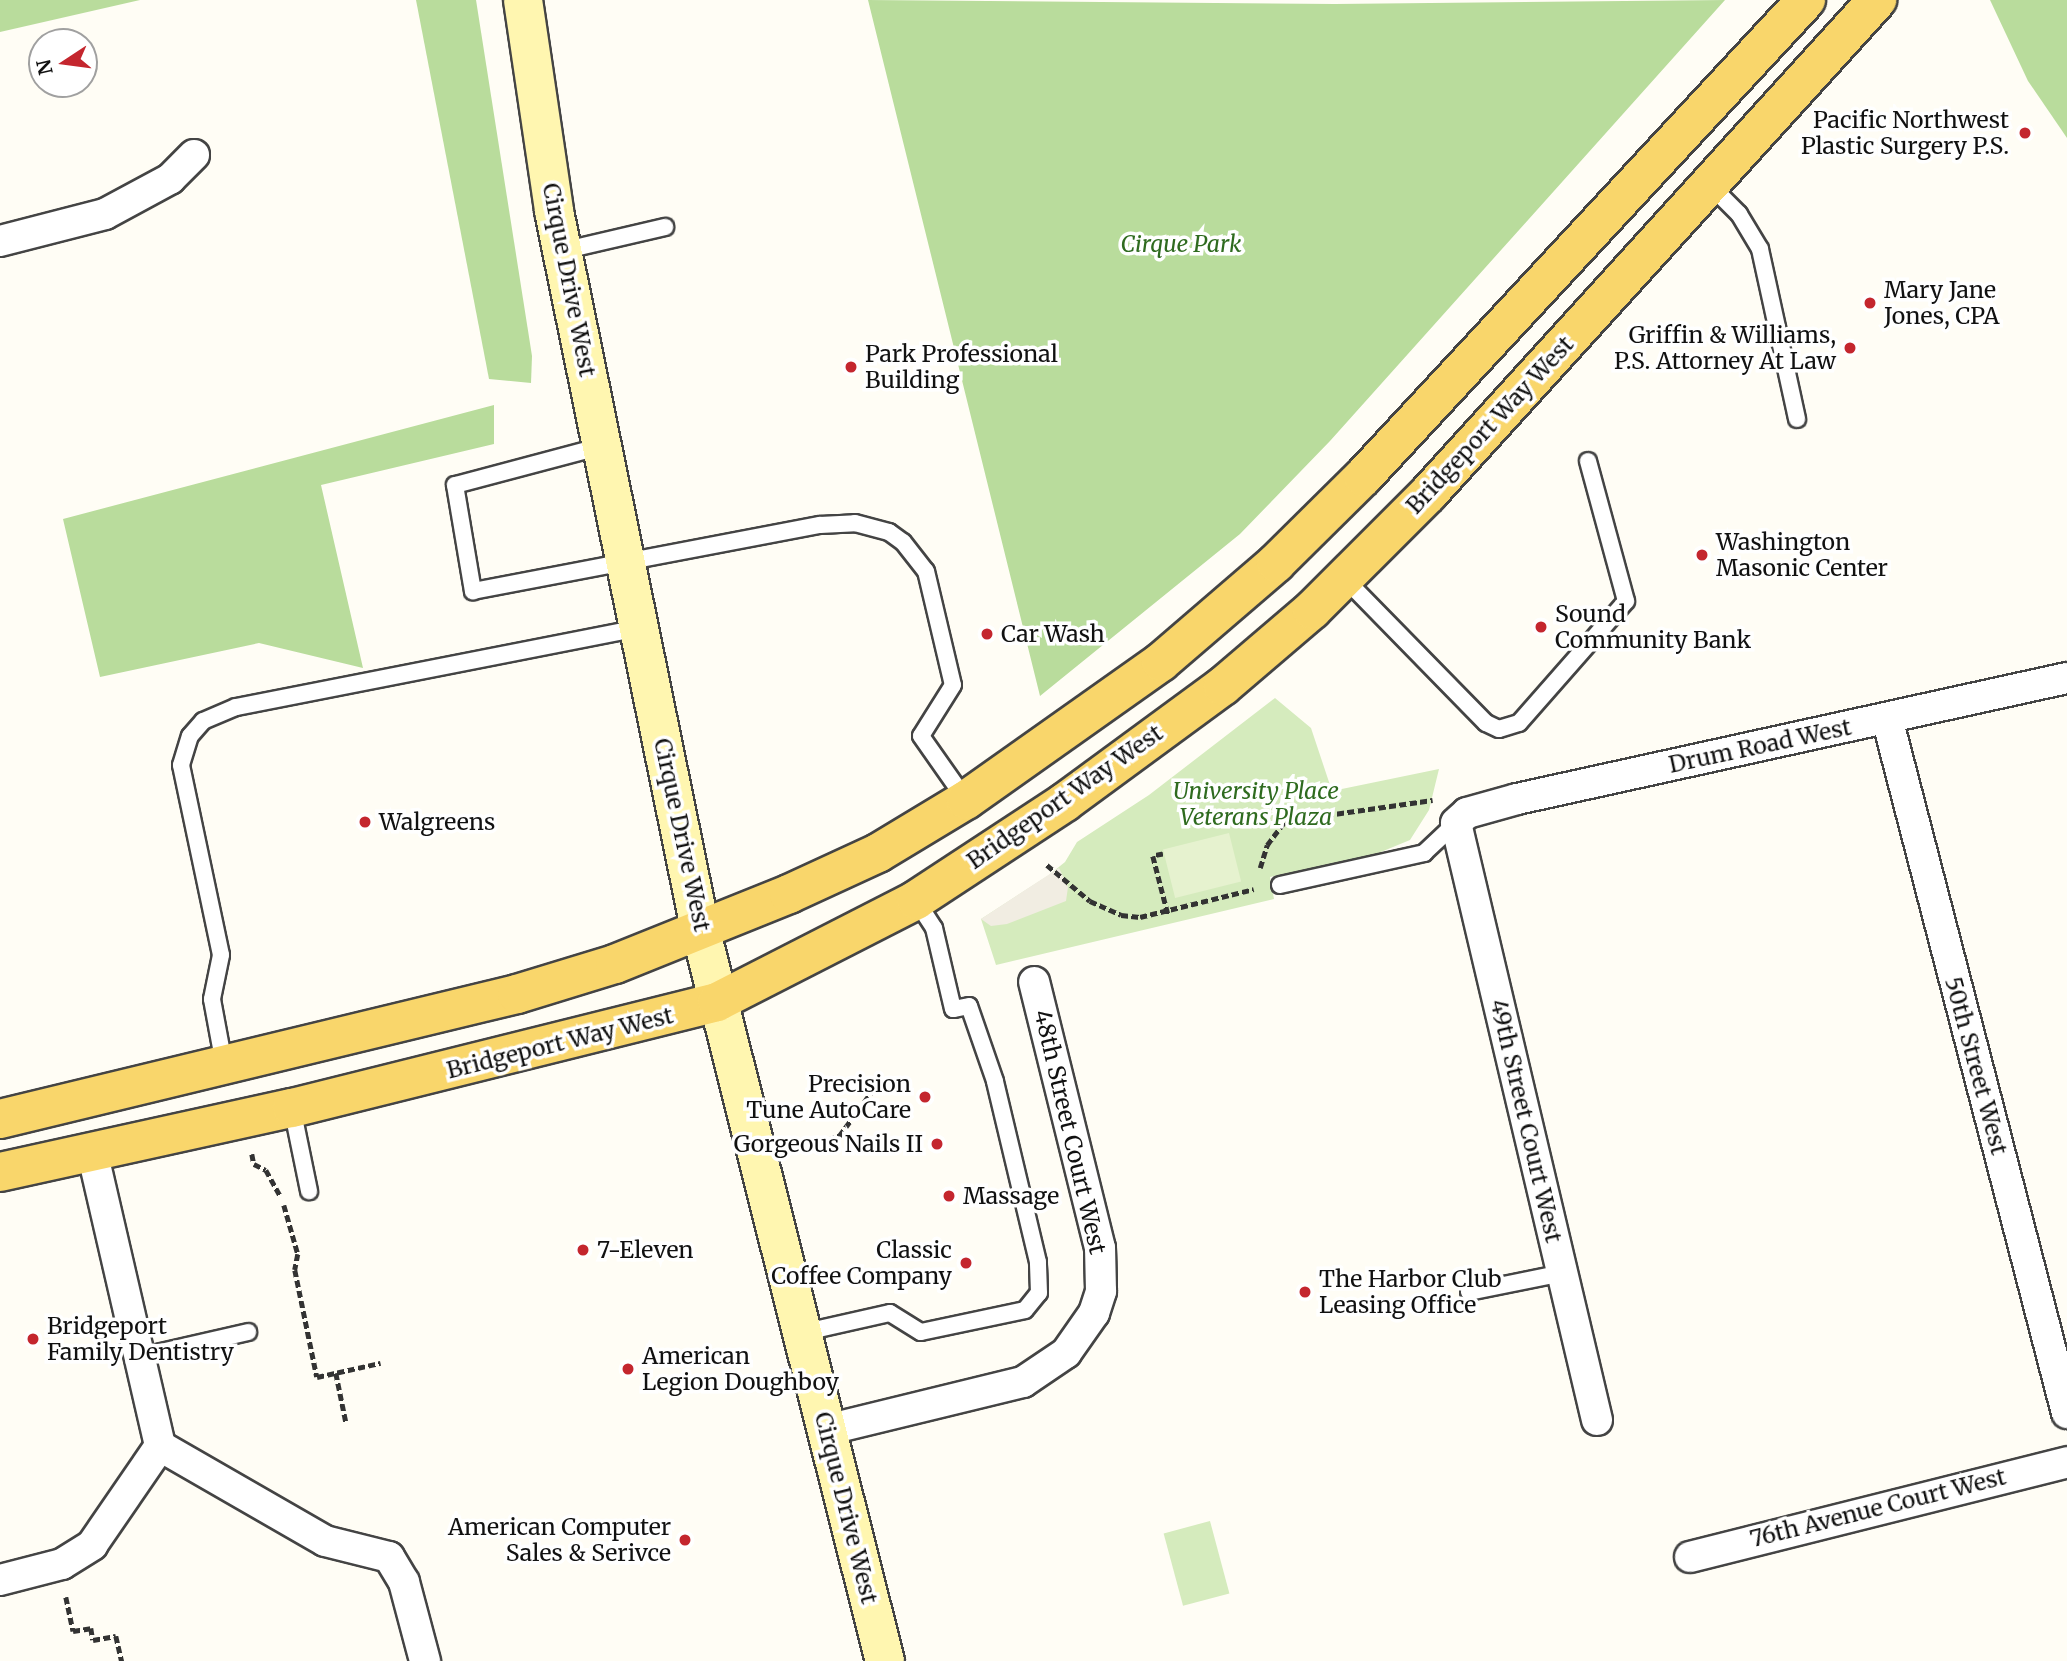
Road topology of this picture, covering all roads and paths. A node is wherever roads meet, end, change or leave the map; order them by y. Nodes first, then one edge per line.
1 (523, 0) edge
2 (1806, 0) edge
3 (1877, 0) edge
4 (194, 155) dead end
5 (1710, 184) junction
6 (665, 227) dead end
7 (0, 241) edge
8 (562, 251) junction
9 (1797, 419) dead end
10 (602, 446) junction
11 (1588, 461) dead end
12 (626, 564) junction
13 (1344, 578) junction
14 (639, 628) junction
15 (2067, 678) edge
16 (1887, 718) junction
17 (966, 800) junction
18 (1462, 818) junction
19 (1285, 821) dead end
20 (1163, 854) dead end
21 (1047, 865) dead end
22 (1280, 885) dead end
23 (1231, 896) dead end
24 (916, 900) junction
25 (1168, 914) junction
26 (700, 928) junction
27 (1034, 982) dead end
28 (717, 1002) junction
29 (224, 1065) junction
30 (878, 1083) dead end
31 (292, 1108) junction
32 (0, 1119) edge
33 (808, 1147) dead end
34 (251, 1150) dead end
35 (92, 1152) junction
36 (0, 1172) edge
37 (309, 1191) dead end
38 (1562, 1273) junction
39 (1469, 1292) dead end
40 (248, 1332) dead end
41 (801, 1334) junction
42 (139, 1357) junction
43 (380, 1363) dead end
44 (336, 1373) junction
45 (2067, 1413) edge
46 (1597, 1419) dead end
47 (346, 1422) dead end
48 (826, 1430) junction
49 (160, 1446) junction
50 (2067, 1462) edge
51 (1690, 1557) dead end
52 (59, 1565) junction
53 (0, 1580) edge
54 (122, 1661) edge
55 (425, 1661) edge
56 (885, 1661) edge

1 - 8 main road, Cirque Drive West
2 - 17 main road
3 - 5 main road, Bridgeport Way West
4 - 7 street
5 - 9 lane
5 - 13 main road, Bridgeport Way West
6 - 8 lane
8 - 10 main road, Cirque Drive West
10 - 12 main road, Cirque Drive West
10 - 12 lane
11 - 13 lane
12 - 14 main road, Cirque Drive West
12 - 17 lane
13 - 24 main road, Bridgeport Way West
14 - 26 main road, Cirque Drive West
14 - 29 lane
15 - 16 street, Drum Road West
16 - 18 street, Drum Road West
16 - 45 street, 50th Street West
17 - 26 main road
18 - 19 path
18 - 22 lane
18 - 38 street, 49th Street Court West
20 - 25 path
21 - 25 path
23 - 25 path
24 - 28 main road, Bridgeport Way West
24 - 41 lane
26 - 28 main road, Cirque Drive West
26 - 29 main road
27 - 48 street, 48th Street Court West
28 - 31 main road, Bridgeport Way West
28 - 41 main road, Cirque Drive West
29 - 32 main road
30 - 33 path
31 - 35 main road, Bridgeport Way West
31 - 37 lane
34 - 44 path
35 - 36 main road, Bridgeport Way West
35 - 42 street
38 - 39 lane
38 - 46 street, 49th Street Court West
40 - 42 lane
41 - 48 main road, Cirque Drive West
42 - 49 street
43 - 44 path
44 - 47 path
48 - 56 main road, Cirque Drive West
49 - 52 street
49 - 55 street
50 - 51 street, 76th Avenue Court West
52 - 53 street
52 - 54 path

